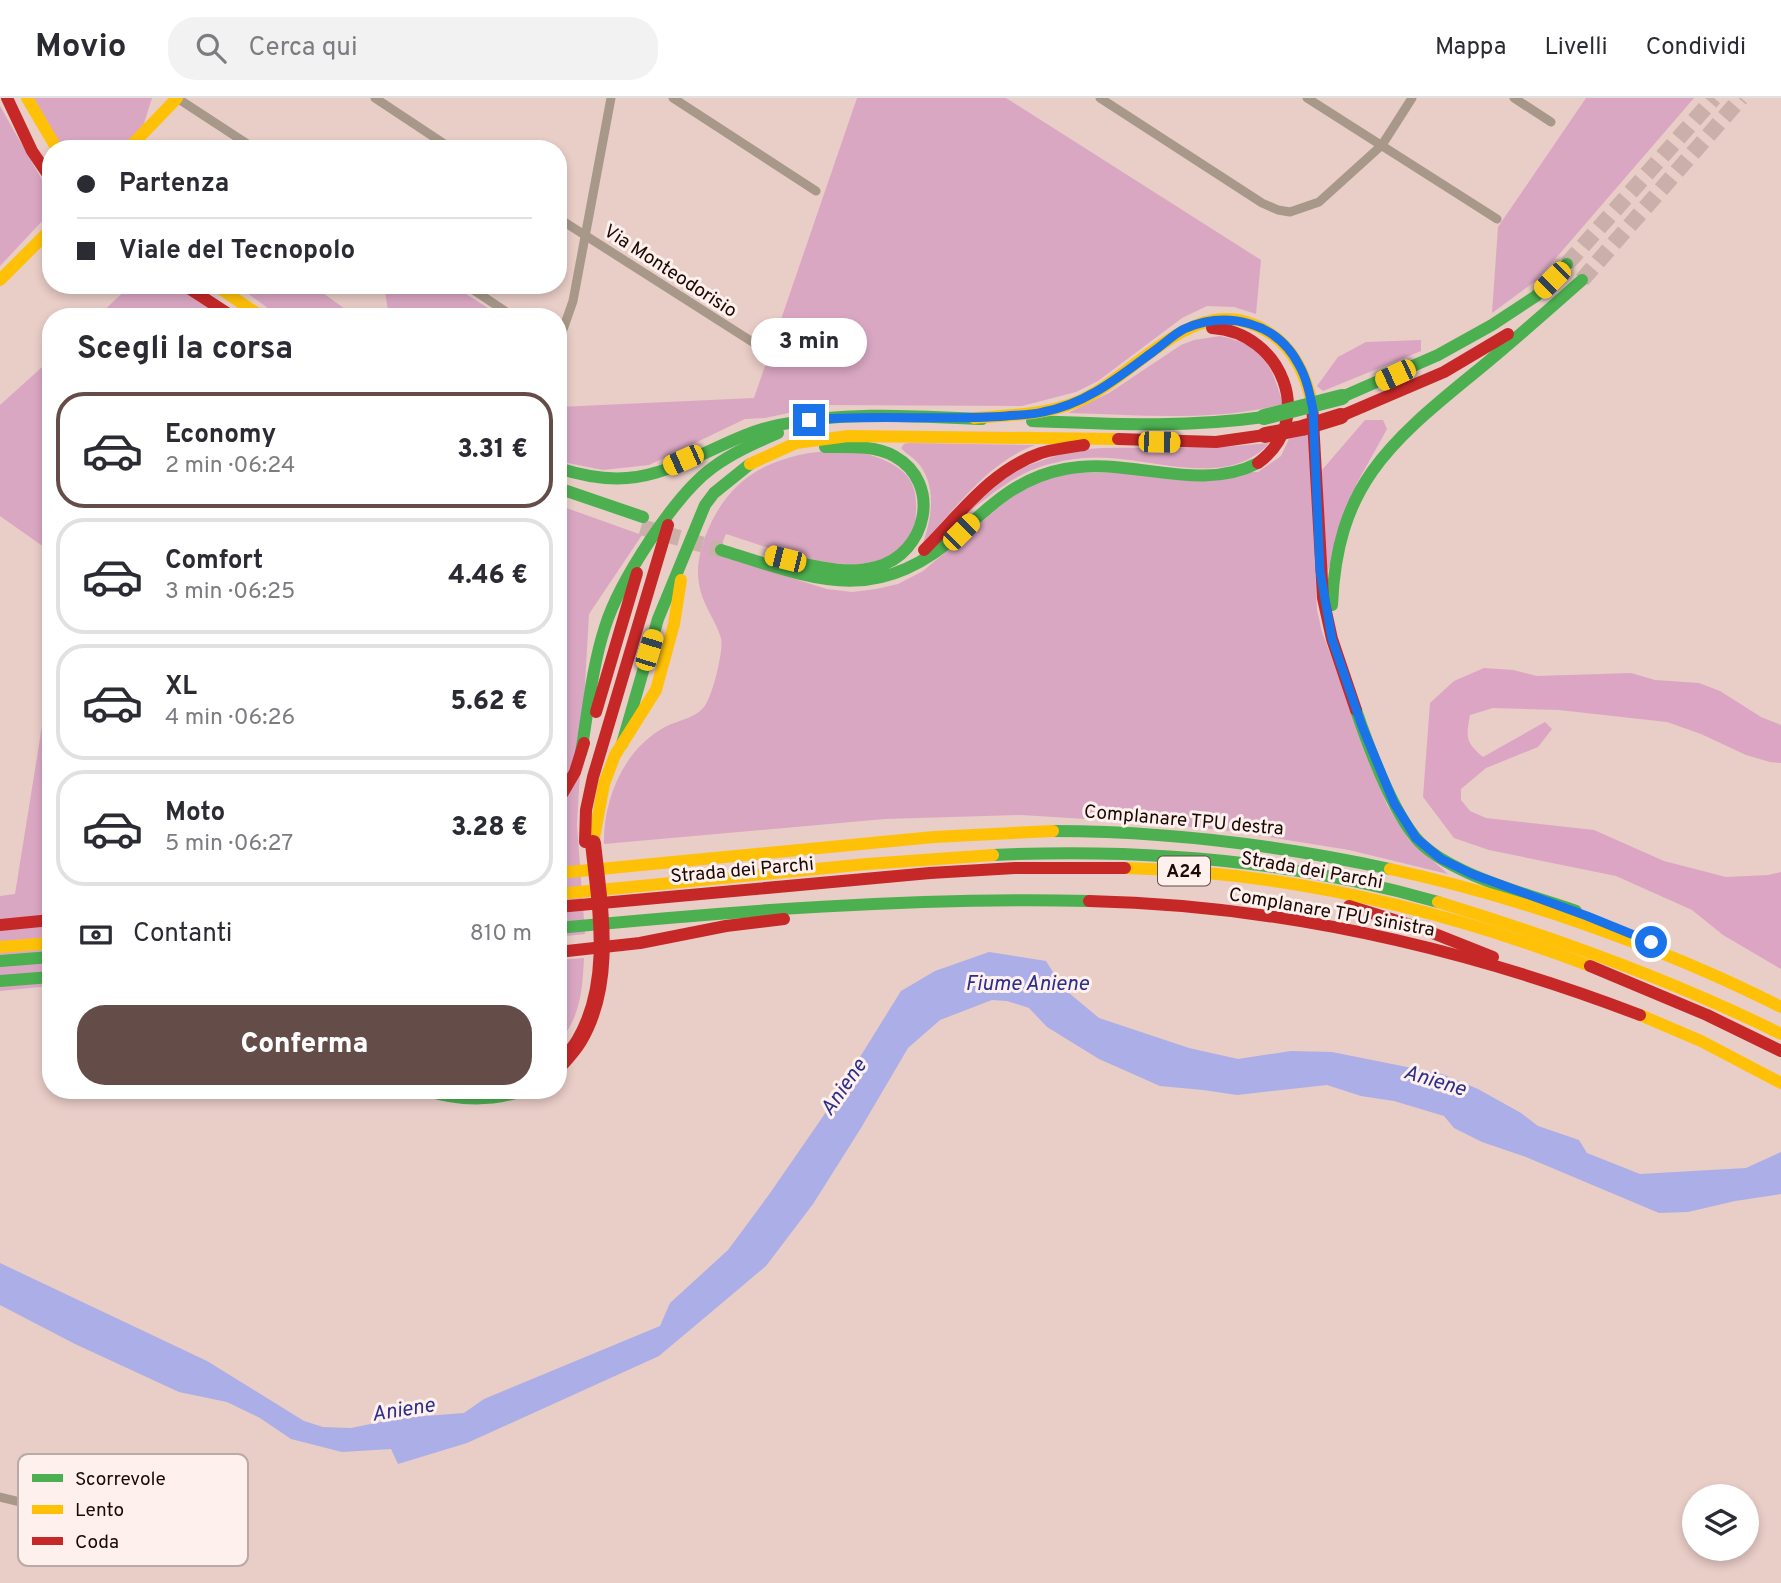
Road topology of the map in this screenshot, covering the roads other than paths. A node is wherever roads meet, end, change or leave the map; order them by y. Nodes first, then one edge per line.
1 (7, 98) edge
2 (27, 98) edge
3 (177, 98) edge
4 (375, 98) edge
5 (611, 98) edge
6 (673, 98) edge
7 (1100, 98) edge
8 (1307, 98) edge
9 (1412, 98) edge
10 (1514, 98) edge
11 (1551, 122) dead end
12 (52, 140) edge
13 (137, 140) edge
14 (241, 140) edge
15 (438, 140) edge
16 (1382, 145) junction
17 (42, 166) edge
18 (816, 191) dead end
19 (1497, 219) dead end
20 (567, 224) edge
21 (585, 235) junction
22 (42, 238) edge
23 (1567, 264) tunnel mouth
24 (0, 280) edge
25 (1582, 280) tunnel mouth
26 (198, 294) edge
27 (228, 294) edge
28 (480, 294) edge
29 (219, 308) edge
30 (249, 308) edge
31 (500, 308) edge
32 (1550, 310) junction
33 (567, 318) edge
34 (1182, 330) junction
35 (765, 350) dead end
36 (974, 418) junction
37 (809, 420) junction
38 (1116, 440) junction
39 (777, 450) junction
40 (567, 470) edge
41 (567, 492) edge
42 (567, 501) edge
43 (675, 503) junction
44 (902, 571) junction
45 (1332, 639) junction
46 (567, 786) edge
47 (589, 842) junction
48 (567, 872) edge
49 (1225, 875) junction
50 (567, 893) edge
51 (914, 903) junction
52 (567, 906) edge
53 (42, 921) edge
54 (0, 925) edge
55 (567, 927) edge
56 (42, 944) edge
57 (0, 947) edge
58 (567, 951) edge
59 (42, 958) edge
60 (0, 961) edge
61 (1705, 970) junction
62 (42, 978) edge
63 (0, 981) edge
64 (1606, 1002) junction
65 (1781, 1007) edge
66 (1781, 1034) edge
67 (567, 1040) edge
68 (1781, 1051) edge
69 (567, 1055) edge
70 (1781, 1083) edge
71 (0, 1497) edge
72 (18, 1501) edge

1 - 17 main road
2 - 12 main road
3 - 13 main road
3 - 14 street
4 - 15 street
5 - 21 street
6 - 18 street
7 - 16 street
8 - 16 street
9 - 16 street
10 - 11 street
16 - 19 street
20 - 21 street, Via Monteodorisio
21 - 33 street
21 - 35 street, Via Monteodorisio
22 - 24 main road
23 - 36 main road, bridge
25 - 32 main road
26 - 29 main road
27 - 30 main road
28 - 31 street
32 - 38 main road, bridge
32 - 45 main road
34 - 36 main road
34 - 44 main road
34 - 45 main road
36 - 37 main road
37 - 40 main road
37 - 43 main road
38 - 39 main road
38 - 44 main road
39 - 44 main road
39 - 47 main road
41 - 42 main road
43 - 46 main road
43 - 47 main road
45 - 61 main road
47 - 67 main road
47 - 69 main road, bridge
48 - 61 main road, Complanare TPU destra
49 - 52 main road, Strada dei Parchi / A24
49 - 64 main road
49 - 68 main road, Strada dei Parchi / A24
50 - 66 main road, Strada dei Parchi / A24
51 - 55 main road, Complanare TPU sinistra
51 - 58 main road
51 - 64 main road, Complanare TPU sinistra
53 - 54 main road
56 - 57 main road
59 - 60 main road
61 - 65 main road, Complanare TPU destra
62 - 63 main road
64 - 70 main road, Complanare TPU sinistra
71 - 72 street

